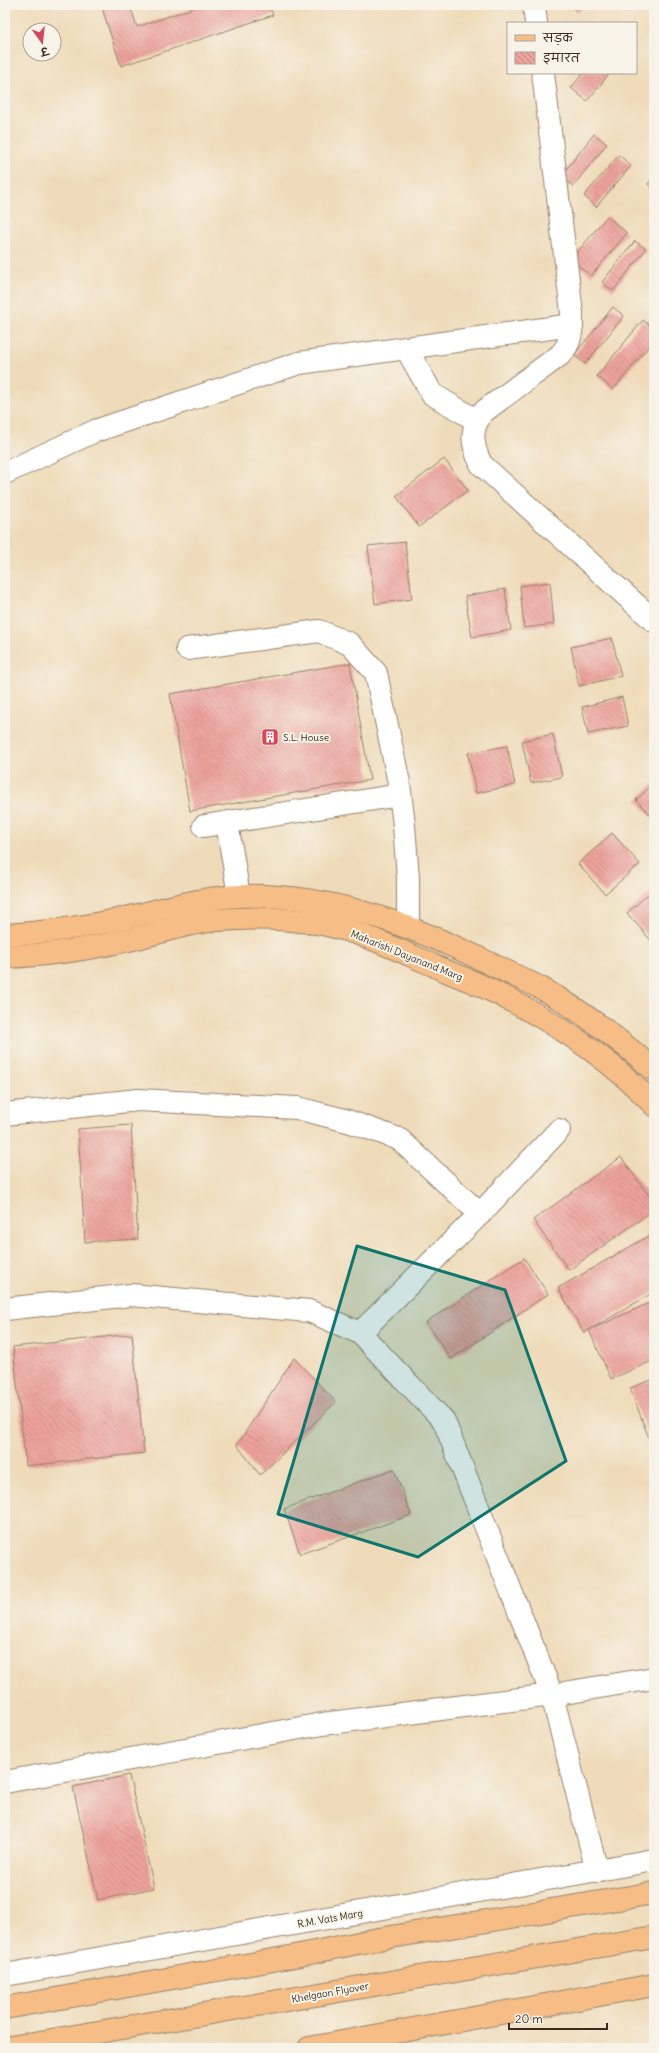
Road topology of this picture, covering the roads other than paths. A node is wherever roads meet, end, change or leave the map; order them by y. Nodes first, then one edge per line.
1 (534, 5) edge
2 (536, 22) edge
3 (542, 74) edge
4 (572, 325) junction
5 (406, 348) junction
6 (476, 420) junction
7 (5, 473) edge
8 (654, 621) edge
9 (187, 649) dead end
10 (400, 795) junction
11 (227, 823) junction
12 (204, 826) dead end
13 (239, 896) junction
14 (408, 927) junction
15 (5, 935) edge
16 (5, 957) edge
17 (654, 1070) edge
18 (654, 1105) edge
19 (5, 1114) edge
20 (559, 1130) dead end
21 (480, 1214) junction
22 (5, 1309) edge
23 (360, 1333) junction
24 (654, 1678) edge
25 (552, 1694) junction
26 (5, 1782) edge
27 (654, 1860) edge
28 (597, 1871) junction
29 (654, 1893) edge
30 (654, 1937) edge
31 (5, 1975) edge
32 (654, 1985) edge
33 (5, 2008) edge
34 (5, 2048) edge
35 (309, 2048) edge

1 - 2 street
3 - 4 street
4 - 5 street
4 - 6 street
5 - 6 street
5 - 7 street
6 - 8 street
9 - 10 street
10 - 11 street
10 - 14 street
11 - 12 street
11 - 13 street
13 - 14 main road
13 - 15 main road
14 - 17 main road
16 - 18 main road, Maharishi Dayanand Marg
19 - 21 street
20 - 21 street
21 - 23 street
22 - 23 street
23 - 25 street
24 - 25 street
25 - 26 street
25 - 28 street
27 - 28 street, R.M. Vats Marg
28 - 31 street, R.M. Vats Marg
29 - 33 main road
30 - 34 main road, Khelgaon Flyover
32 - 35 main road

